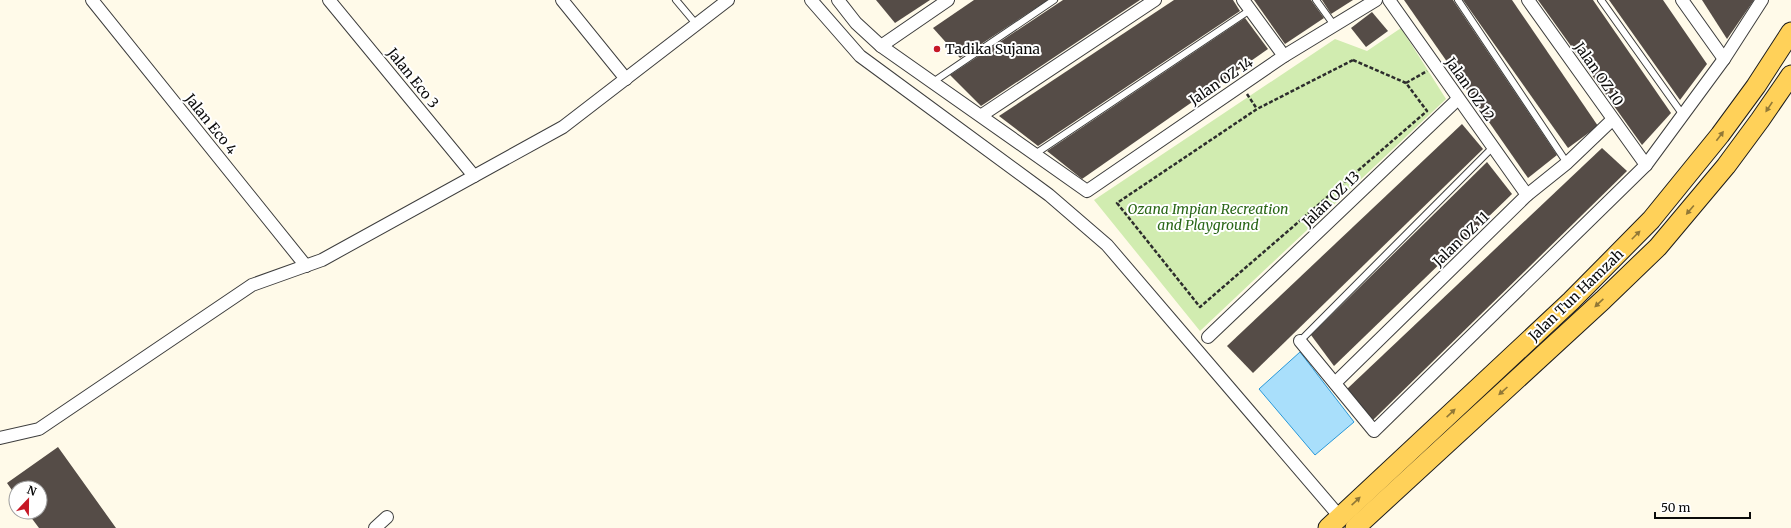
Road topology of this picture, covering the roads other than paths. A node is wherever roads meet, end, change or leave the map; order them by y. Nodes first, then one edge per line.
1 (92, 0) edge
2 (329, 0) edge
3 (562, 0) edge
4 (676, 0) edge
5 (728, 0) edge
6 (812, 0) edge
7 (838, 0) edge
8 (948, 0) edge
9 (1054, 0) edge
10 (1155, 0) edge
11 (1316, 0) edge
12 (1376, 0) edge
13 (1389, 0) edge
14 (1458, 0) edge
15 (1528, 0) edge
16 (1601, 0) edge
17 (1682, 0) edge
18 (1762, 0) edge
19 (1247, 5) edge
20 (697, 25) junction
21 (1334, 25) junction
22 (1791, 32) edge
23 (881, 46) junction
24 (1284, 56) junction
25 (1724, 58) junction
26 (1791, 75) edge
27 (626, 79) junction
28 (933, 82) junction
29 (1458, 99) junction
30 (982, 115) junction
31 (1682, 115) junction
32 (1612, 120) junction
33 (1493, 147) junction
34 (1035, 154) junction
35 (1567, 163) junction
36 (1646, 166) junction
37 (474, 176) junction
38 (1527, 195) junction
39 (306, 266) junction
40 (1208, 337) dead end
41 (1300, 341) joint
42 (1335, 383) junction
43 (0, 438) edge
44 (387, 517) dead end
45 (1334, 523) edge
46 (375, 528) edge
47 (1355, 528) edge

1 - 39 street, Jalan Eco 4
2 - 37 street, Jalan Eco 3
3 - 27 street
4 - 20 lane
5 - 20 street
6 - 45 street
7 - 23 street
8 - 23 street
9 - 28 lane
10 - 30 street
11 - 21 lane
12 - 21 street, Jalan OZ 14
13 - 29 street, Jalan OZ 12
14 - 35 lane
15 - 32 street, Jalan OZ 10
16 - 31 lane
17 - 25 street
18 - 25 street
19 - 24 street
19 - 34 lane
20 - 27 street
21 - 24 street, Jalan OZ 14
45 -> 22 main road, Jalan Tun Hamzah
23 - 28 street
24 - 34 street, Jalan OZ 14
25 - 31 street
26 -> 47 main road, Jalan Tun Hamzah
27 - 37 street
28 - 30 street
29 - 33 street, Jalan OZ 12
29 - 40 street, Jalan OZ 13
30 - 34 street
31 - 36 street
32 - 35 street, Jalan OZ 11
32 - 36 street, Jalan OZ 10
33 - 38 street, Jalan OZ 12
33 - 41 lane
35 - 38 street, Jalan OZ 11
36 - 42 street
37 - 39 street
38 - 42 street, Jalan OZ 11
39 - 43 street
41 - 42 street
44 - 46 street

